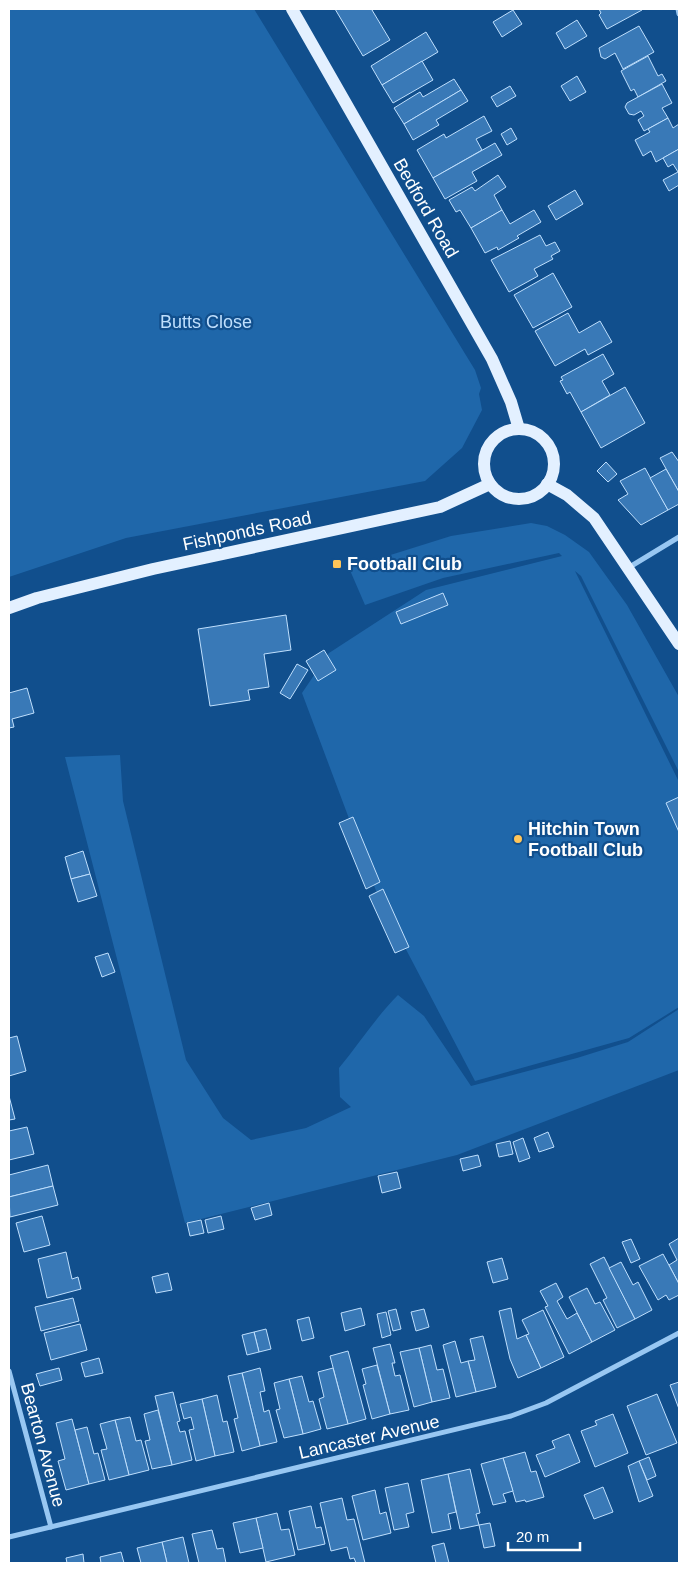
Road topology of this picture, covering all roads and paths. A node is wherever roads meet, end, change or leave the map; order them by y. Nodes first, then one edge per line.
1 (292, 9) edge
2 (678, 9) edge
3 (679, 14) edge
4 (519, 429) junction
5 (490, 484) junction
6 (547, 484) junction
7 (679, 537) edge
8 (628, 568) junction
9 (9, 608) edge
10 (679, 644) edge
11 (679, 1334) edge
12 (9, 1371) edge
13 (50, 1526) junction
14 (9, 1537) edge

1 - 4 main road, Bedford Road
2 - 3 street
4 - 5 main road
4 - 6 main road
5 - 6 main road
5 - 9 main road, Fishponds Road
6 - 8 main road
7 - 8 street
8 - 10 main road
11 - 13 street, Lancaster Avenue
12 - 13 street, Bearton Avenue
13 - 14 street, Lancaster Avenue

